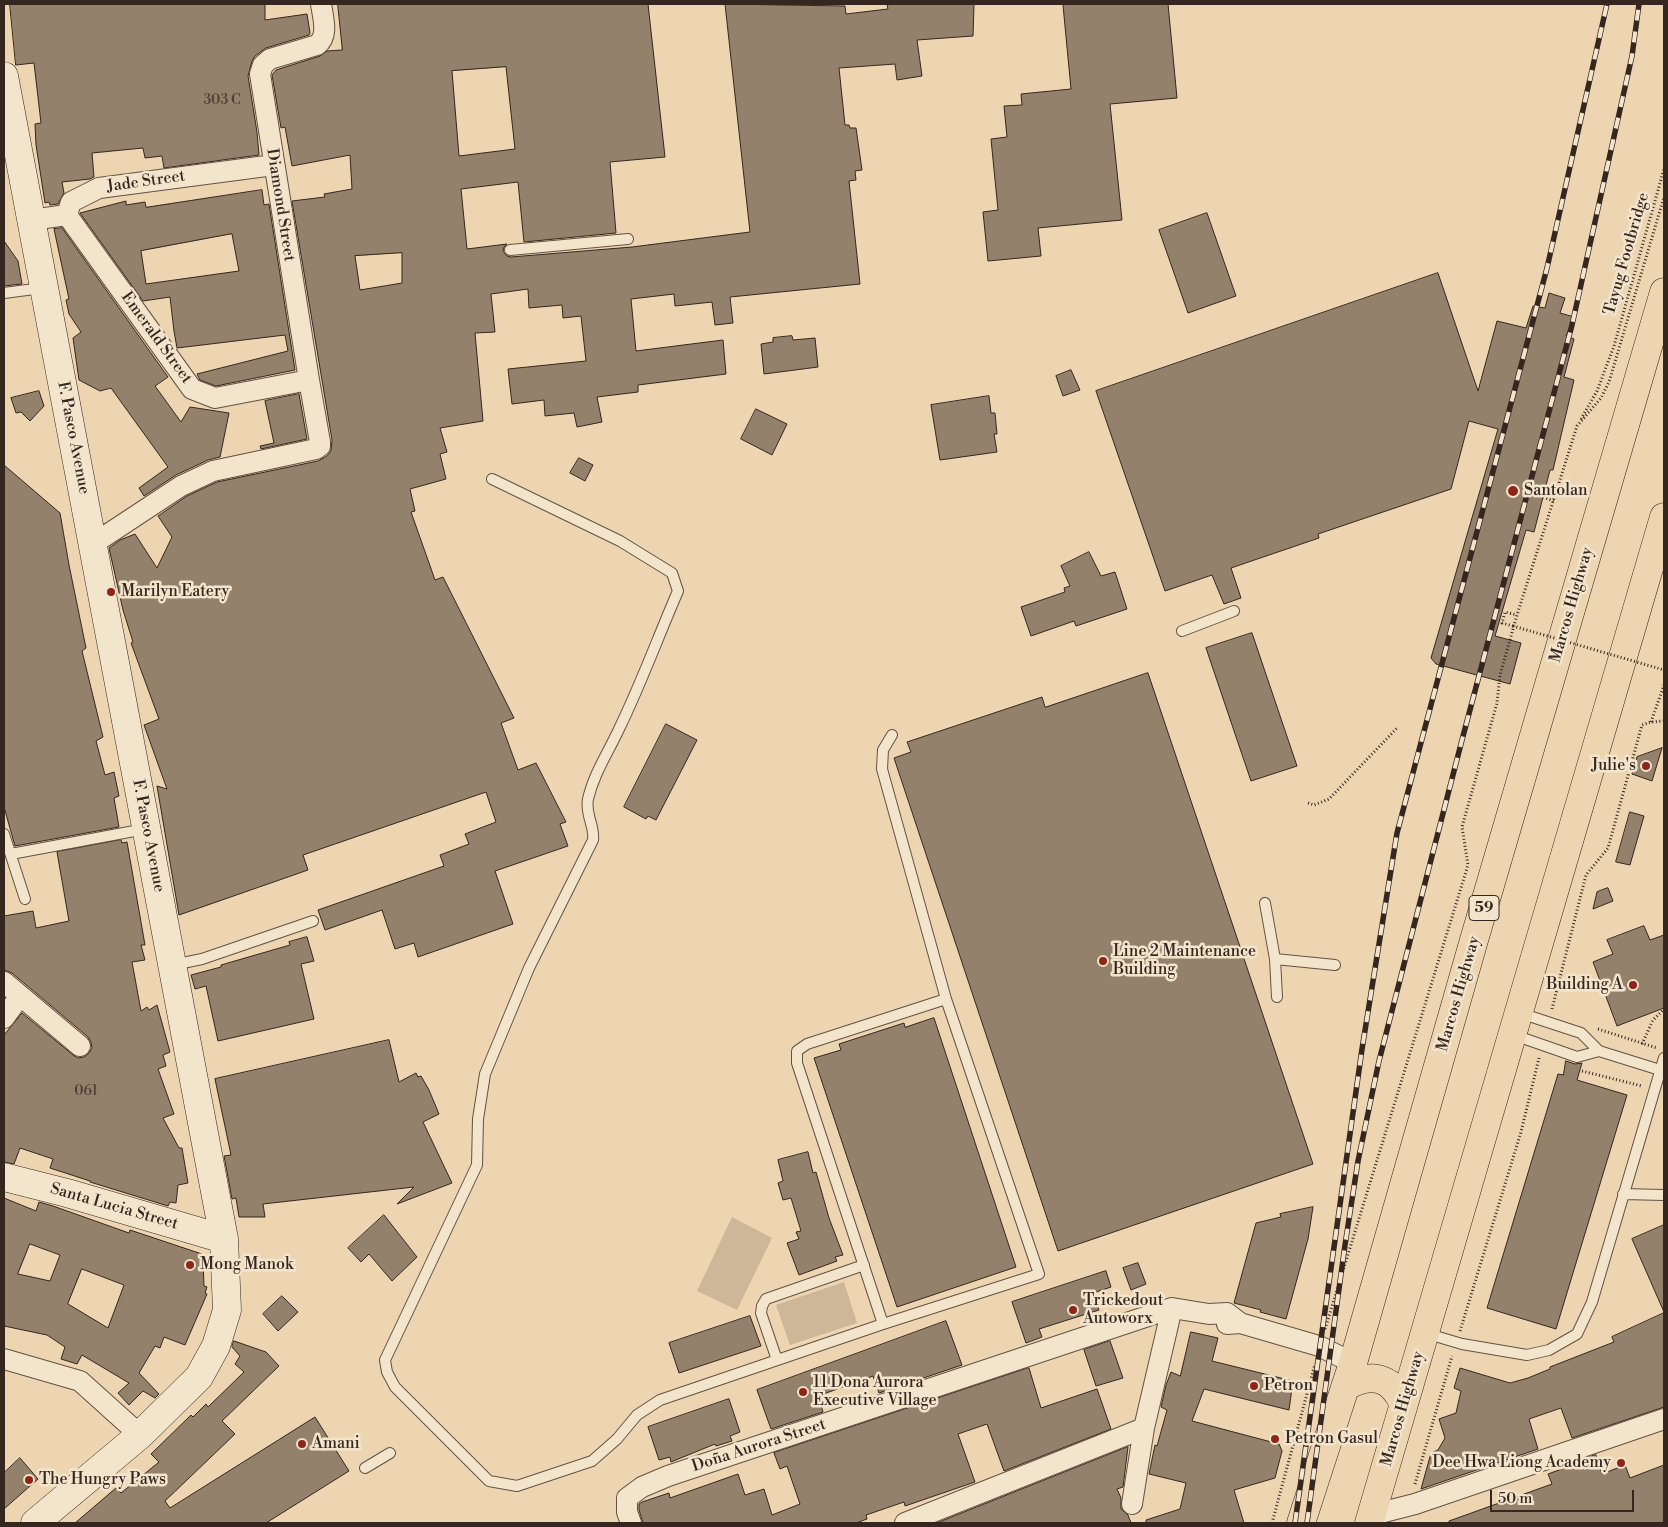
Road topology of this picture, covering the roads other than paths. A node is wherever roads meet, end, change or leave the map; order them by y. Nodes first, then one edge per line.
1 (321, 4) edge
2 (4, 76) edge
3 (274, 165) junction
4 (67, 215) junction
5 (31, 220) junction
6 (628, 239) dead end
7 (510, 250) dead end
8 (44, 288) junction
9 (1664, 292) edge
10 (4, 294) edge
11 (309, 380) junction
12 (492, 479) dead end
13 (1664, 517) edge
14 (93, 544) junction
15 (1234, 611) dead end
16 (1182, 632) dead end
17 (892, 734) dead end
18 (147, 829) junction
19 (4, 834) edge
20 (10, 854) junction
21 (25, 899) dead end
22 (1266, 903) dead end
23 (313, 921) dead end
24 (1275, 959) junction
25 (1334, 965) dead end
26 (172, 966) junction
27 (4, 982) edge
28 (20, 996) junction
29 (1277, 996) dead end
30 (946, 999) junction
31 (4, 1018) edge
32 (1517, 1024) junction
33 (80, 1046) dead end
34 (1599, 1051) junction
35 (1664, 1058) edge
36 (1660, 1070) junction
37 (4, 1177) edge
38 (1623, 1194) junction
39 (1664, 1195) edge
40 (224, 1239) junction
41 (864, 1265) junction
42 (1172, 1308) junction
43 (883, 1324) junction
44 (1425, 1333) junction
45 (4, 1359) edge
46 (777, 1360) junction
47 (1352, 1365) junction
48 (1415, 1367) junction
49 (1404, 1403) junction
50 (1664, 1418) edge
51 (1144, 1428) junction
52 (140, 1435) junction
53 (390, 1452) dead end
54 (365, 1468) dead end
55 (1132, 1504) dead end
56 (1371, 1519) edge
57 (35, 1523) edge
58 (631, 1523) edge
59 (905, 1523) edge
60 (1301, 1523) edge

1 - 3 street, Diamond Street
2 - 5 street, F. Pasco Avenue
3 - 4 street, Jade Street
3 - 11 street, Diamond Street
4 - 5 street
4 - 11 street, Emerald Street
5 - 8 street, F. Pasco Avenue
6 - 7 lane
8 - 10 lane
8 - 14 street, F. Pasco Avenue
9 - 47 main road, Marcos Highway / 59
11 - 14 street, Diamond Street
12 - 46 lane
13 - 32 main road, Marcos Highway
14 - 18 street, F. Pasco Avenue
15 - 16 lane
17 - 30 lane
18 - 20 lane
18 - 26 street, F. Pasco Avenue
19 - 20 lane
20 - 21 lane
22 - 24 lane
23 - 26 lane
24 - 25 lane
24 - 29 lane
26 - 40 street, F. Pasco Avenue
27 - 28 street
28 - 31 street
28 - 33 street
30 - 41 lane
30 - 43 lane
32 - 34 lane
32 - 34 lane
32 - 44 main road, Marcos Highway
34 - 36 lane
35 - 36 lane
36 - 38 lane
37 - 40 street, Santa Lucia Street
38 - 39 lane
38 - 44 lane
40 - 52 street, F. Pasco Avenue
41 - 43 lane
41 - 46 lane
42 - 47 street, Doña Aurora Street
42 - 51 street
42 - 58 street, Doña Aurora Street
43 - 46 lane
44 - 48 main road, Marcos Highway
45 - 52 street
47 - 48 main road
47 - 49 main road
47 - 60 main road, Marcos Highway / 59
48 - 49 main road, Marcos Highway
49 - 56 main road, Marcos Highway
50 - 56 street
51 - 55 street
51 - 59 street
52 - 57 street, F. Pasco Avenue
53 - 54 lane

